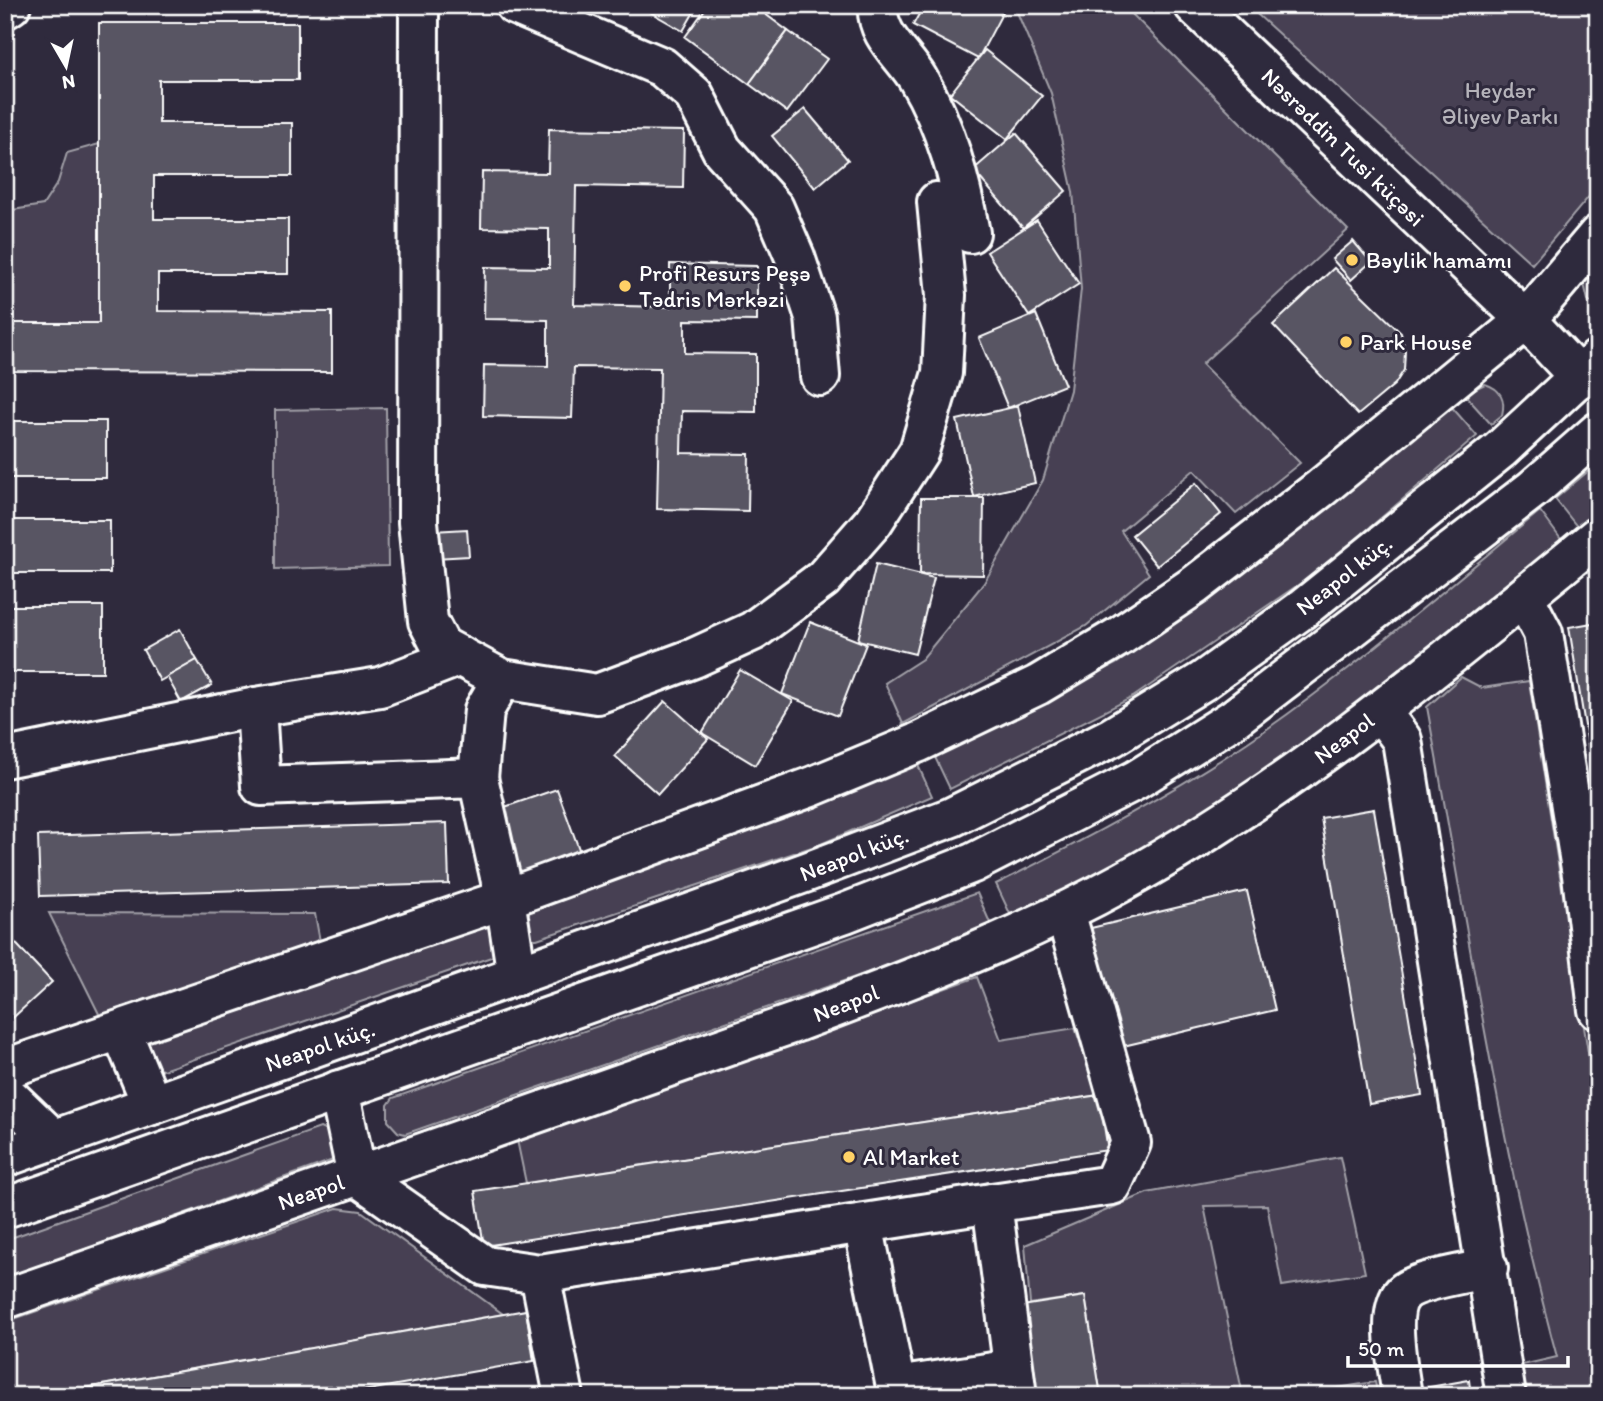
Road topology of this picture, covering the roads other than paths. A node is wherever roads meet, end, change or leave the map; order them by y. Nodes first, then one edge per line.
1 (11, 5) edge
2 (419, 5) edge
3 (515, 5) edge
4 (878, 5) edge
5 (1194, 5) edge
6 (5, 9) edge
7 (937, 202) dead end
8 (970, 233) dead end
9 (1598, 235) edge
10 (1526, 320) junction
11 (1589, 368) edge
12 (820, 376) dead end
13 (1598, 432) edge
14 (1598, 536) edge
15 (1524, 597) junction
16 (460, 656) junction
17 (502, 679) junction
18 (256, 707) junction
19 (1380, 711) junction
20 (5, 758) edge
21 (478, 778) junction
22 (505, 900) junction
23 (1065, 912) junction
24 (517, 976) junction
25 (1598, 1010) edge
26 (121, 1030) junction
27 (5, 1069) edge
28 (339, 1090) junction
29 (5, 1093) edge
30 (152, 1105) junction
31 (54, 1140) junction
32 (5, 1157) edge
33 (357, 1176) junction
34 (992, 1203) junction
35 (5, 1208) edge
36 (863, 1224) junction
37 (1488, 1268) junction
38 (540, 1274) junction
39 (5, 1299) edge
40 (1015, 1383) edge
41 (897, 1392) edge
42 (564, 1396) edge
43 (1402, 1396) edge
44 (1506, 1396) edge

1 - 6 main road
2 - 16 main road
3 - 12 main road
4 - 8 main road
5 - 10 main road, Nəsrəddin Tusi küçəsi
7 - 17 main road
9 - 10 main road
10 - 11 main road, Nəsrəddin Tusi küçəsi
10 - 22 main road
11 - 24 main road, Neapol küç.
13 - 28 main road, Neapol küç.
14 - 15 main road, Neapol
15 - 19 main road, Neapol
15 - 25 main road
16 - 17 main road
16 - 18 main road
17 - 21 main road
18 - 20 main road
18 - 21 main road
19 - 23 main road, Neapol
19 - 37 main road
21 - 22 main road
22 - 24 main road
22 - 26 main road
23 - 33 main road, Neapol
23 - 34 main road
24 - 30 main road, Neapol küç.
26 - 27 main road
26 - 30 main road
28 - 33 main road
28 - 35 main road, Neapol küç.
29 - 31 main road
30 - 31 main road, Neapol küç.
31 - 32 main road, Neapol küç.
33 - 38 main road
33 - 39 main road, Neapol
34 - 36 main road
34 - 40 main road
36 - 38 main road
36 - 41 main road
37 - 43 main road
37 - 44 main road
38 - 42 main road
40 - 41 main road

